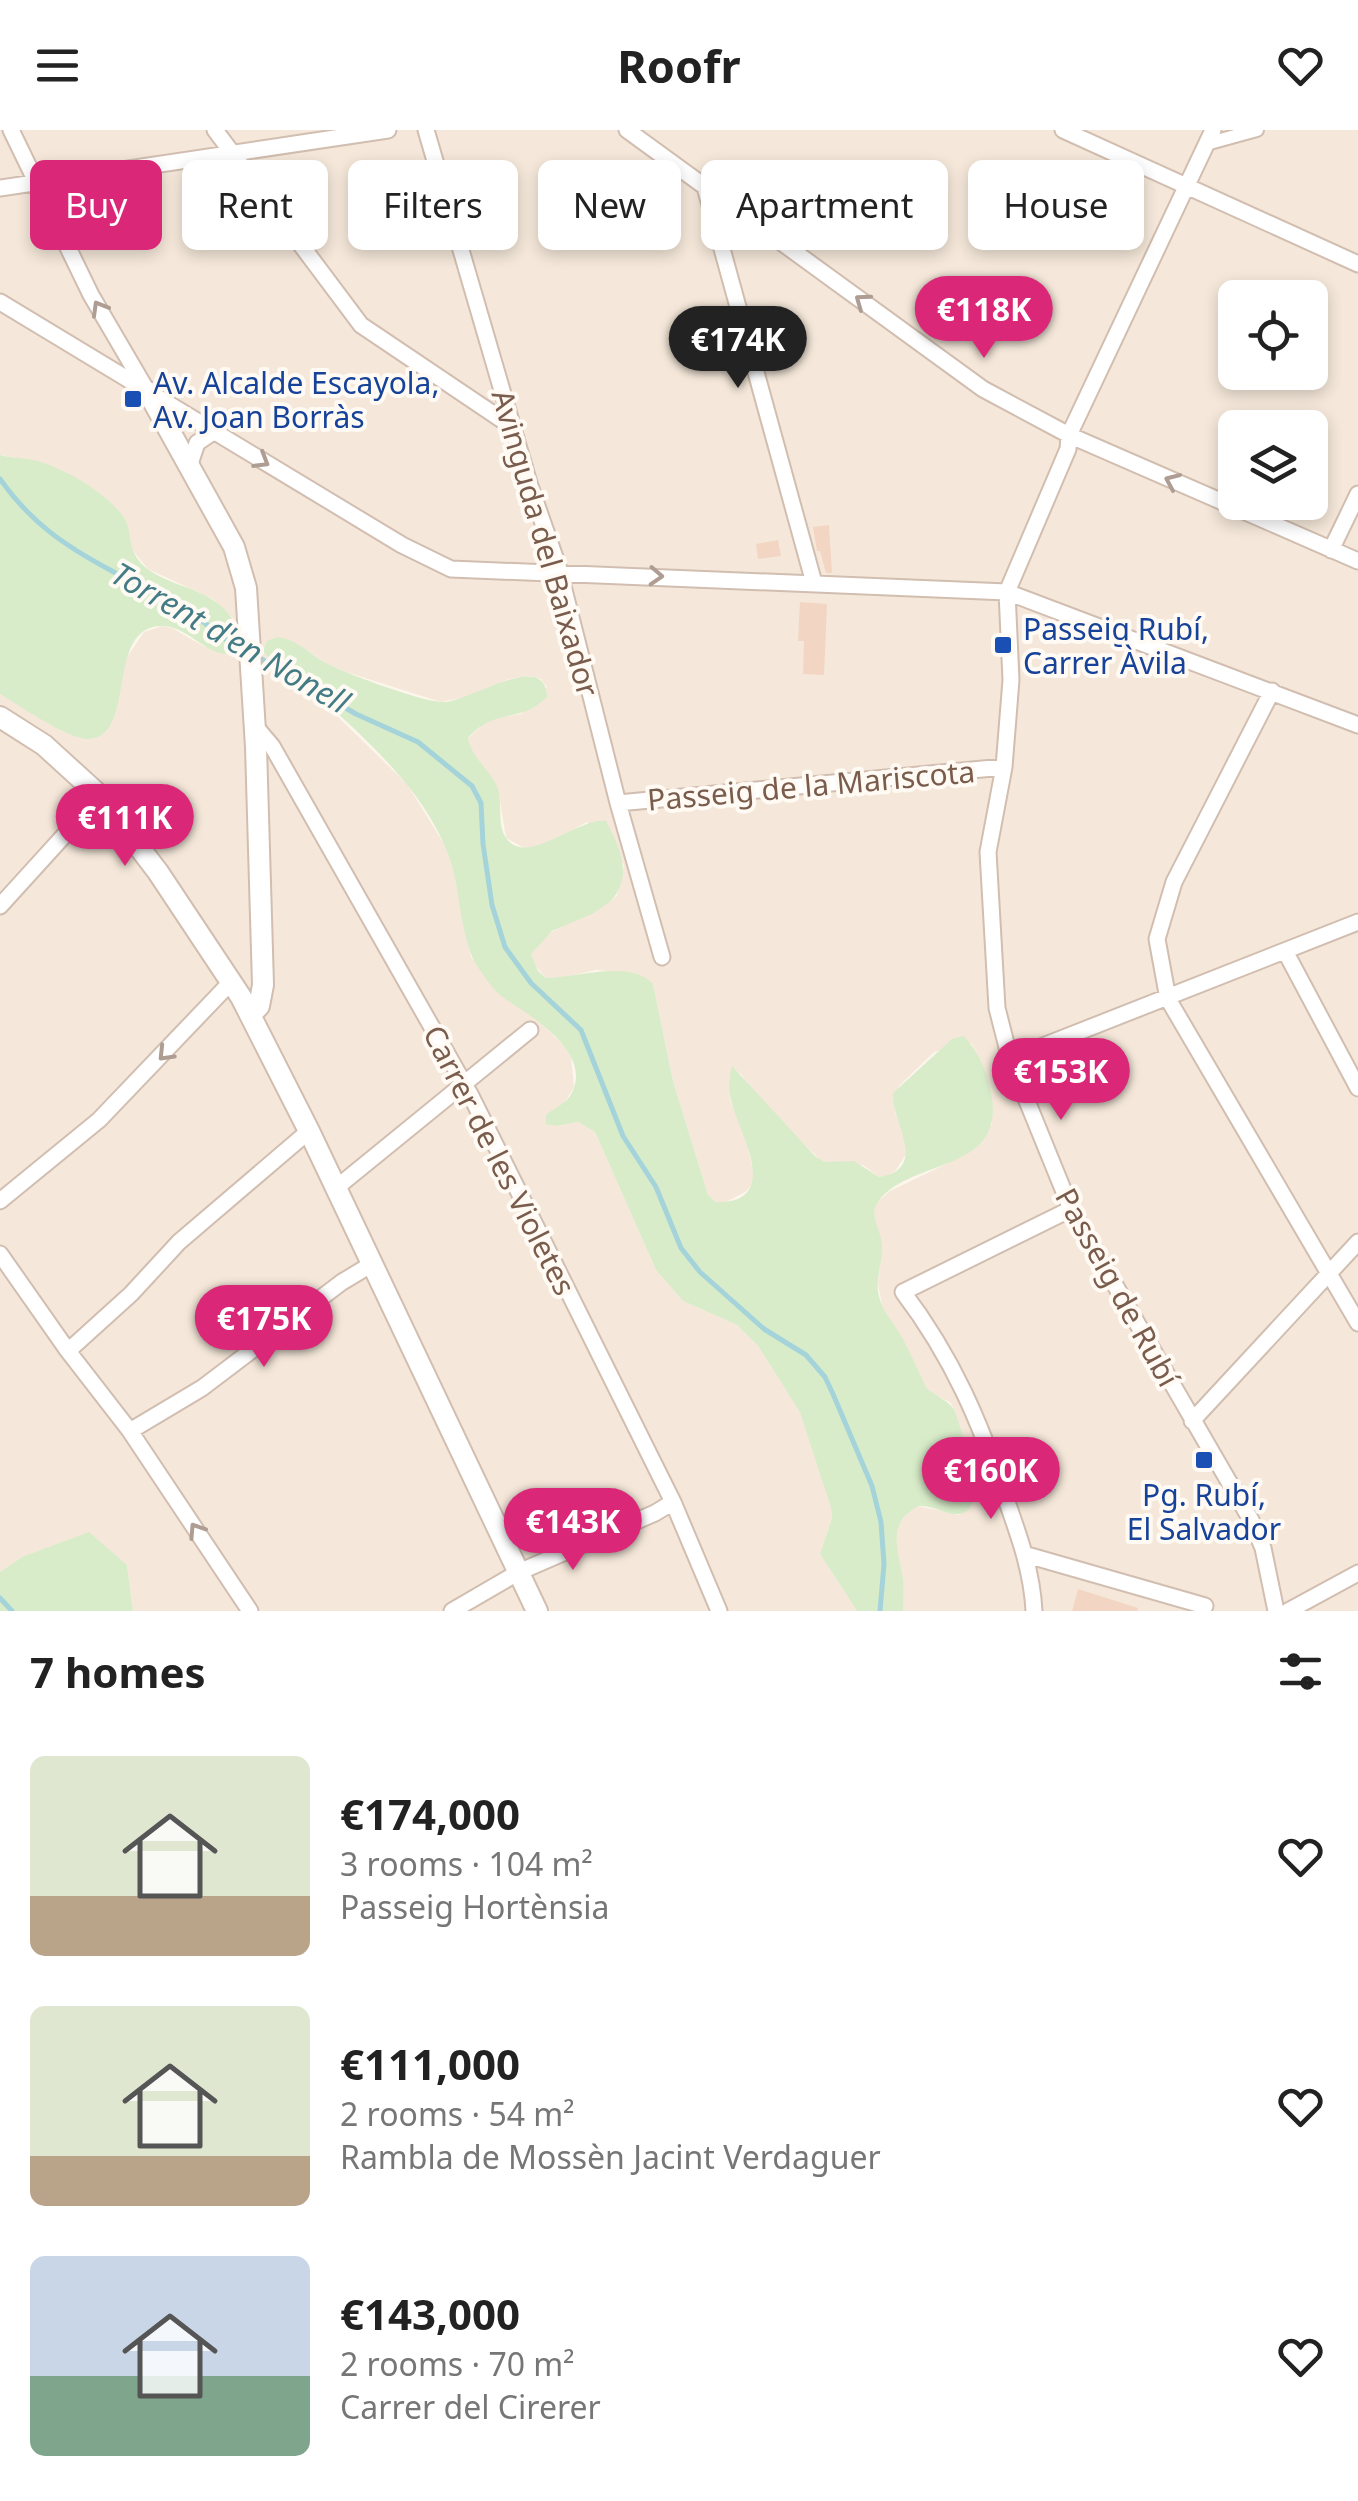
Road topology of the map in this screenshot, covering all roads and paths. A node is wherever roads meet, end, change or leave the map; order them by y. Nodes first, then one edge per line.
1 (11, 130) edge
2 (215, 130) edge
3 (388, 130) edge
4 (426, 130) edge
5 (627, 130) edge
6 (1063, 130) edge
7 (1257, 130) edge
8 (1209, 137) edge
9 (232, 154) junction
10 (162, 164) edge
11 (30, 167) edge
12 (30, 184) edge
13 (701, 184) edge
14 (1184, 184) junction
15 (0, 188) edge
16 (69, 250) edge
17 (722, 250) edge
18 (792, 250) edge
19 (1358, 264) edge
20 (0, 302) edge
21 (121, 347) junction
22 (99, 363) junction
23 (148, 392) junction
24 (514, 428) junction
25 (212, 432) junction
26 (1068, 435) junction
27 (190, 464) junction
28 (1358, 494) edge
29 (1331, 550) junction
30 (1358, 562) edge
31 (559, 571) junction
32 (814, 583) junction
33 (1007, 592) junction
34 (1272, 691) junction
35 (0, 717) edge
36 (254, 725) junction
37 (1358, 725) edge
38 (1004, 767) junction
39 (100, 796) junction
40 (618, 802) junction
41 (0, 906) edge
42 (1358, 922) edge
43 (1285, 951) junction
44 (662, 957) dead end
45 (232, 982) junction
46 (1168, 999) junction
47 (250, 1014) junction
48 (530, 1030) dead end
49 (1010, 1058) junction
50 (464, 1082) junction
51 (1358, 1088) edge
52 (309, 1131) junction
53 (336, 1188) junction
54 (0, 1201) edge
55 (1071, 1209) junction
56 (1358, 1242) edge
57 (0, 1254) edge
58 (372, 1264) junction
59 (1328, 1275) junction
60 (1358, 1323) edge
61 (68, 1351) junction
62 (1192, 1421) junction
63 (130, 1431) junction
64 (672, 1502) junction
65 (1027, 1555) junction
66 (519, 1572) junction
67 (1358, 1573) edge
68 (1205, 1606) dead end
69 (250, 1611) edge
70 (452, 1611) edge
71 (537, 1611) edge
72 (719, 1611) edge
73 (1034, 1611) edge
74 (1276, 1611) edge
75 (1288, 1611) edge

1 - 11 street
2 - 9 street
3 - 9 street
4 - 24 street, Avinguda del Baixador
5 - 13 street
6 - 14 street
7 - 8 street
8 - 14 street
9 - 10 street
9 - 24 street
12 - 15 street
14 - 19 street
14 - 26 street
21 -> 16 street
17 - 32 street
26 -> 18 street
20 - 22 street
21 - 22 street
21 - 23 street
22 - 23 street
23 - 25 street
23 - 27 street
24 - 31 street, Avinguda del Baixador
25 - 27 street
25 -> 31 street
29 -> 26 street
26 - 33 street
27 - 36 street
28 - 29 street
29 - 30 street
31 -> 32 street
31 - 40 street, Avinguda del Baixador
32 - 33 street
33 - 34 street
33 - 38 street, Passeig de Rubí
34 - 37 street
34 - 46 street
35 - 39 street
36 - 47 street
36 - 50 street, Carrer de les Violetes
38 - 40 street, Passeig de la Mariscota
38 - 49 street, Passeig de Rubí
39 - 41 street
39 - 45 street
40 - 44 street, Avinguda del Baixador
42 - 43 street
43 - 46 street
43 - 51 street
45 - 47 street
45 -> 54 street
46 - 49 street
46 - 59 street
47 - 52 street
48 - 50 street
49 - 55 street, Passeig de Rubí
50 - 53 street
50 - 64 street, Carrer de les Violetes
52 - 53 street
52 - 61 street
53 - 58 street
55 - 62 street, Passeig de Rubí
55 - 65 street
56 - 59 street
57 - 61 street
58 - 63 street
58 - 66 street
59 - 60 street
59 - 62 street
61 - 63 street
62 - 74 street, Passeig de Rubí
69 -> 63 street
64 - 66 street
64 - 72 street, Carrer de les Violetes
65 - 68 street
65 - 73 street
66 - 70 street
66 - 71 street
67 - 75 street

